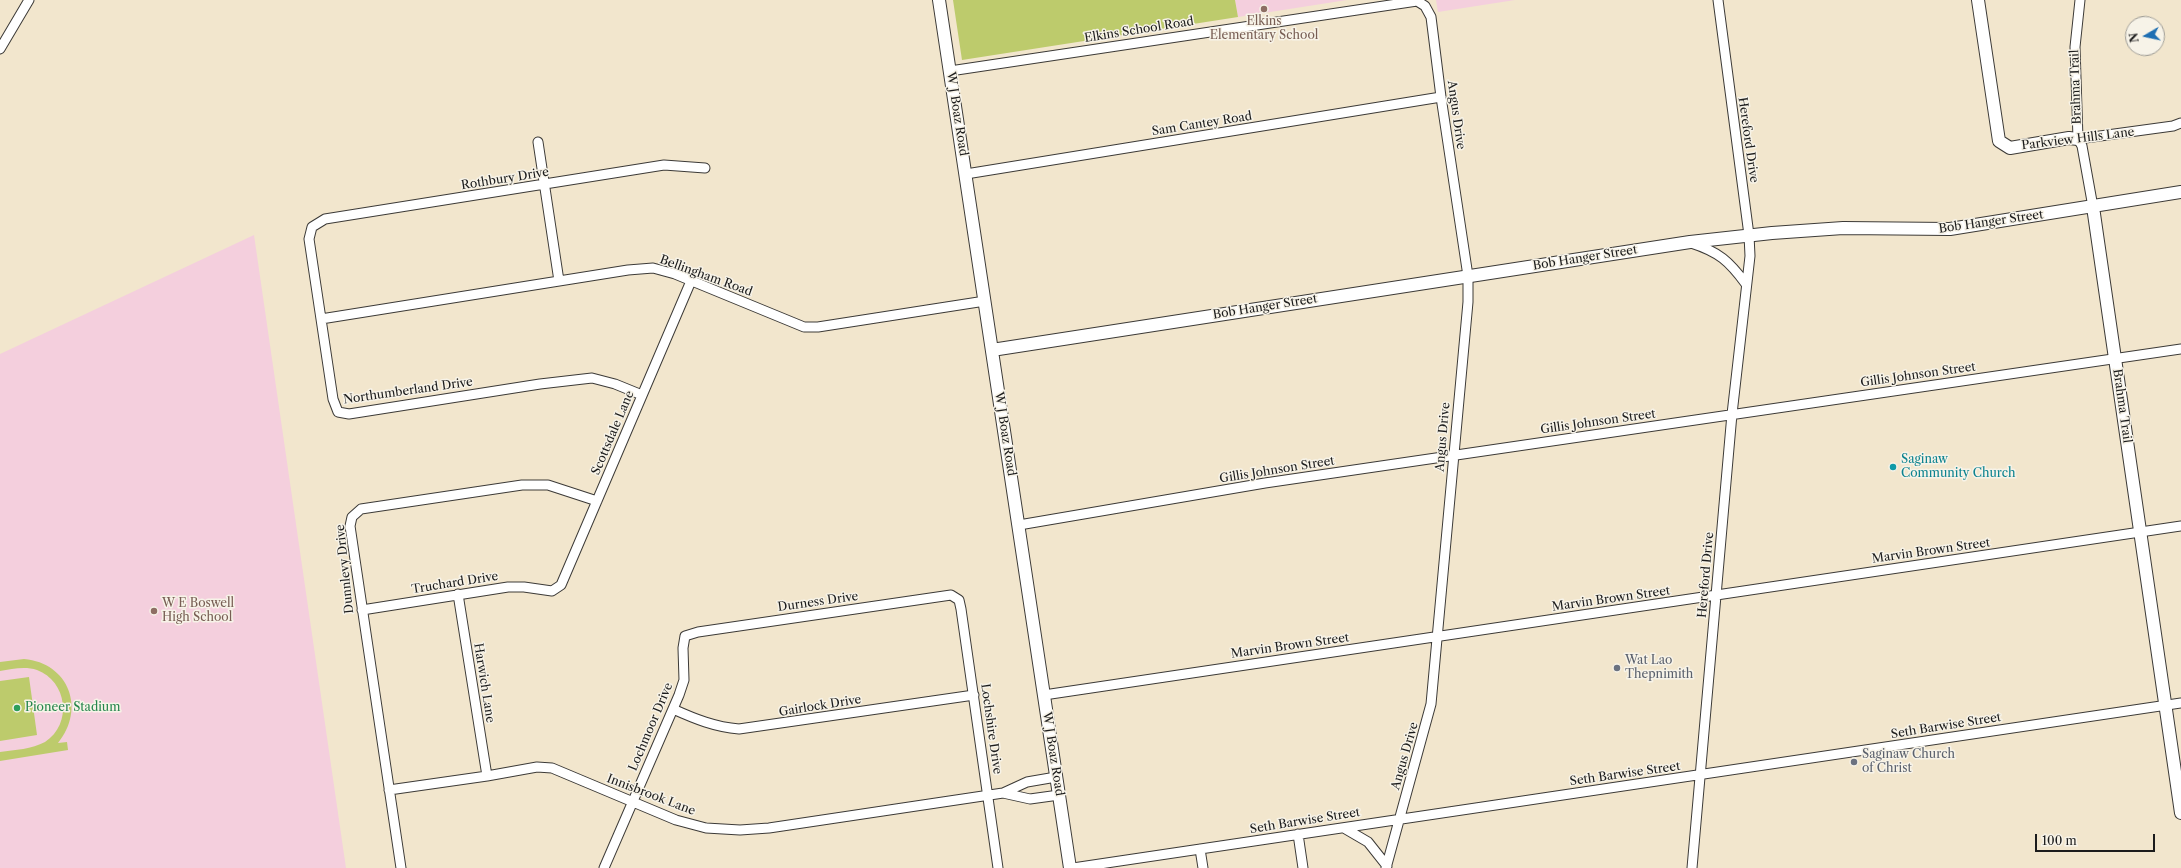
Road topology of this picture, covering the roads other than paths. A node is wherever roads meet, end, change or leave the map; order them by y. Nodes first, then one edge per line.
1 (29, 0) edge
2 (939, 0) edge
3 (1718, 0) edge
4 (1978, 0) edge
5 (2080, 0) edge
6 (1425, 6) joint
7 (0, 49) edge
8 (950, 71) junction
9 (1441, 98) junction
10 (2181, 123) edge
11 (2078, 139) junction
12 (538, 142) dead end
13 (705, 168) dead end
14 (966, 174) junction
15 (544, 185) junction
16 (2181, 192) edge
17 (2093, 207) junction
18 (312, 227) joint
19 (1749, 235) junction
20 (1690, 242) junction
21 (1468, 276) junction
22 (691, 280) junction
23 (560, 281) junction
24 (1746, 284) junction
25 (985, 301) junction
26 (321, 319) junction
27 (2181, 349) edge
28 (992, 350) junction
29 (2115, 359) junction
30 (642, 395) junction
31 (1732, 414) junction
32 (1453, 456) junction
33 (597, 501) junction
34 (1019, 525) junction
35 (2181, 526) edge
36 (2140, 532) junction
37 (552, 591) joint
38 (458, 594) junction
39 (1717, 595) junction
40 (955, 596) joint
41 (362, 610) junction
42 (686, 636) joint
43 (1438, 636) junction
44 (974, 695) junction
45 (1044, 695) junction
46 (2181, 703) edge
47 (2166, 705) junction
48 (673, 710) junction
49 (1700, 774) junction
50 (487, 776) junction
51 (1056, 777) junction
52 (389, 790) junction
53 (1003, 793) junction
54 (1059, 795) junction
55 (988, 796) junction
56 (632, 802) junction
57 (2181, 813) edge
58 (1400, 819) junction
59 (1344, 828) junction
60 (1298, 834) junction
61 (1200, 849) junction
62 (1386, 867) edge
63 (401, 868) edge
64 (604, 868) edge
65 (998, 868) edge
66 (1071, 868) edge
67 (1203, 868) edge
68 (1303, 868) edge
69 (1692, 868) edge

1 - 7 street
2 - 8 street, W J Boaz Road
3 - 19 street, Hereford Drive
4 - 11 street, Parkview Hills Lane
5 - 11 street, Brahma Trail
6 - 8 street, Elkins School Road
6 - 9 street, Angus Drive
8 - 14 street, W J Boaz Road
9 - 14 street, Sam Cantey Road
9 - 21 street, Angus Drive
10 - 11 street, Parkview Hills Lane
11 - 17 street, Brahma Trail
12 - 15 street
13 - 15 street, Rothbury Drive
14 - 25 street, W J Boaz Road
15 - 18 street, Rothbury Drive
15 - 23 street
16 - 17 street, Bob Hanger Street
17 - 19 street, Bob Hanger Street
17 - 29 street, Brahma Trail
18 - 26 street, Northumberland Drive
19 - 20 street, Bob Hanger Street
19 - 24 street, Hereford Drive
20 - 21 street, Bob Hanger Street
20 - 24 street
21 - 28 street, Bob Hanger Street
21 - 32 street, Angus Drive
22 - 23 street, Bellingham Road
22 - 25 street, Bellingham Road
22 - 30 street, Scottsdale Lane
23 - 26 street, Bellingham Road
24 - 31 street, Hereford Drive
25 - 28 street, W J Boaz Road
26 - 30 street, Northumberland Drive
27 - 29 street, Gillis Johnson Street
28 - 34 street, W J Boaz Road
29 - 31 street, Gillis Johnson Street
29 - 36 street, Brahma Trail
30 - 33 street, Scottsdale Lane
31 - 32 street, Gillis Johnson Street
31 - 39 street, Hereford Drive
32 - 34 street, Gillis Johnson Street
32 - 43 street, Angus Drive
33 - 37 street, Scottsdale Lane
33 - 41 street, Dunnlevy Drive
34 - 45 street, W J Boaz Road
35 - 36 street, Marvin Brown Street
36 - 39 street, Marvin Brown Street
36 - 47 street, Brahma Trail
37 - 38 street, Truchard Drive
38 - 41 street, Truchard Drive
38 - 50 street, Harwich Lane
39 - 43 street, Marvin Brown Street
39 - 49 street, Hereford Drive
40 - 42 street, Durness Drive
40 - 44 street, Lochshire Drive
41 - 52 street, Dunnlevy Drive
42 - 48 street, Lochmoor Drive
43 - 45 street, Marvin Brown Street
43 - 58 street, Angus Drive
44 - 48 street, Gairlock Drive
44 - 55 street, Lochshire Drive
45 - 51 street, W J Boaz Road
46 - 47 street, Seth Barwise Street
47 - 49 street, Seth Barwise Street
47 - 57 street, Brahma Trail
48 - 56 street, Lochmoor Drive
49 - 58 street, Seth Barwise Street
49 - 69 street, Hereford Drive
50 - 52 street, Innisbrook Lane
50 - 56 street, Innisbrook Lane
51 - 53 street, Innisbrook Lane
51 - 54 street, W J Boaz Road
52 - 63 street, Dunnlevy Drive
53 - 54 street, Innisbrook Lane
53 - 55 street, Innisbrook Lane
54 - 66 street, W J Boaz Road
55 - 56 street, Innisbrook Lane
55 - 65 street, Lochshire Drive
56 - 64 street, Lochmoor Drive
58 - 59 street, Seth Barwise Street
58 - 62 street, Angus Drive
59 - 60 street, Seth Barwise Street
59 - 62 street
60 - 61 street, Seth Barwise Street
60 - 68 street
61 - 66 street, Seth Barwise Street
61 - 67 street

